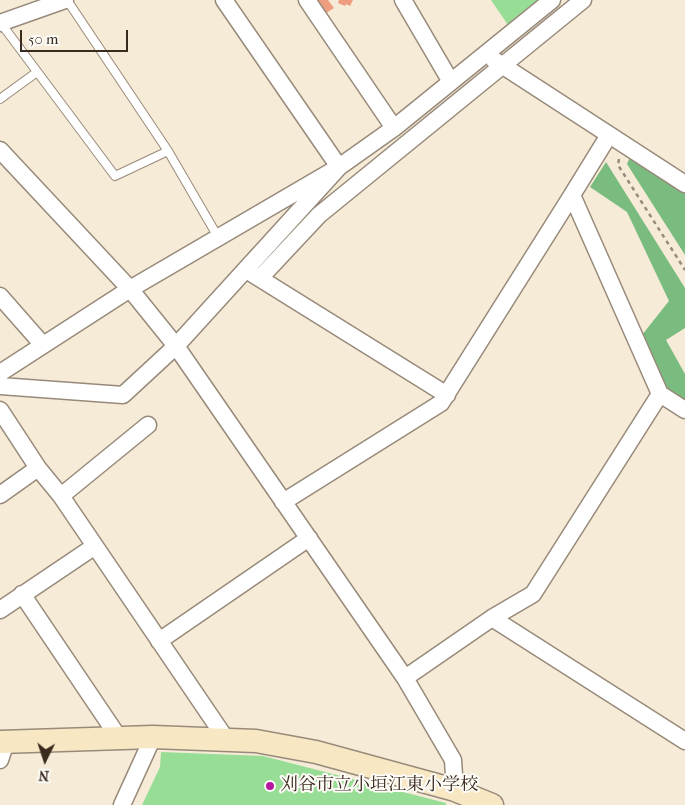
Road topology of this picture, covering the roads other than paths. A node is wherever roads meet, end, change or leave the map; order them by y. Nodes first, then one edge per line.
1 (66, 0) edge
2 (224, 0) edge
3 (307, 0) edge
4 (403, 0) edge
5 (552, 0) edge
6 (583, 0) edge
7 (0, 22) edge
8 (484, 54) junction
9 (503, 66) junction
10 (37, 72) junction
11 (451, 82) junction
12 (0, 99) edge
13 (394, 128) junction
14 (615, 140) junction
15 (0, 150) edge
16 (168, 152) junction
17 (339, 167) junction
18 (685, 184) edge
19 (572, 195) junction
20 (218, 238) junction
21 (253, 274) junction
22 (130, 289) junction
23 (0, 296) edge
24 (43, 346) junction
25 (176, 346) junction
26 (0, 373) edge
27 (0, 386) edge
28 (660, 394) junction
29 (447, 395) junction
30 (0, 410) edge
31 (685, 410) edge
32 (148, 425) dead end
33 (38, 468) junction
34 (0, 495) edge
35 (61, 496) junction
36 (283, 502) junction
37 (309, 538) junction
38 (95, 546) junction
39 (22, 594) junction
40 (0, 610) edge
41 (492, 618) junction
42 (159, 641) junction
43 (404, 678) junction
44 (153, 737) junction
45 (119, 738) junction
46 (226, 739) junction
47 (685, 741) edge
48 (2, 748) edge
49 (455, 790) junction
50 (122, 805) edge
51 (492, 805) edge

1 - 7 street
1 - 16 lane
2 - 17 street
3 - 13 street
4 - 11 street
5 - 8 street
6 - 9 street
7 - 10 lane
8 - 9 street
8 - 11 street
9 - 14 street
9 - 21 street
10 - 12 lane
10 - 16 lane
11 - 13 street
13 - 17 street
14 - 18 street
14 - 19 street
15 - 22 street
16 - 20 lane
17 - 20 street
17 - 21 street
19 - 28 street
19 - 29 street
20 - 22 street
21 - 25 street
21 - 29 street
22 - 24 street
22 - 25 street
23 - 24 street
24 - 26 street
25 - 27 street
25 - 36 street
28 - 31 street
28 - 41 street
29 - 36 street
30 - 33 street
32 - 35 street
33 - 34 street
33 - 35 street
35 - 38 street
36 - 37 street
37 - 42 street
37 - 43 street
38 - 39 street
38 - 42 street
39 - 40 street
39 - 45 street
41 - 43 street
41 - 47 street
42 - 46 street
43 - 49 street
44 - 45 street
44 - 46 street
44 - 50 street
45 - 48 street
46 - 49 street
49 - 51 street

